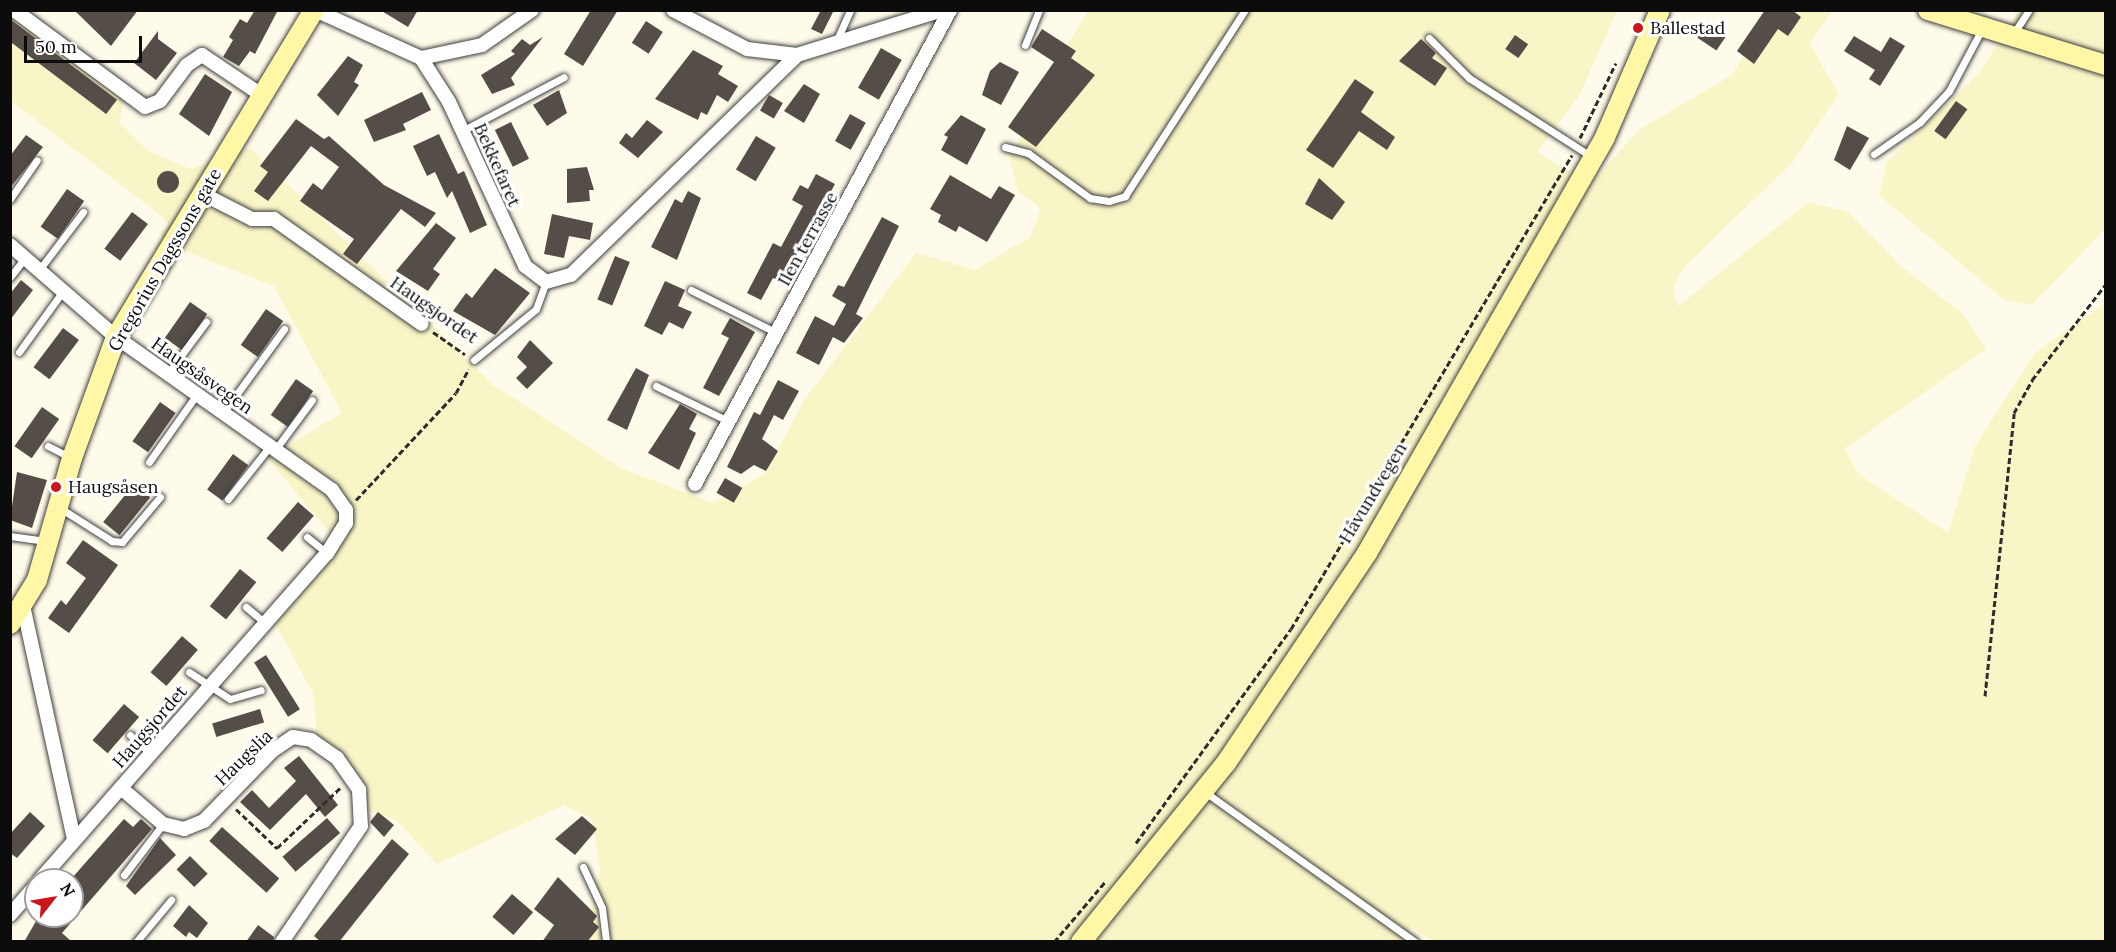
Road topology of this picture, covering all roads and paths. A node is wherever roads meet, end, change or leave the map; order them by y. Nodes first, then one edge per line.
1 (14, 10) edge
2 (315, 10) edge
3 (532, 10) edge
4 (673, 10) edge
5 (850, 10) edge
6 (942, 10) edge
7 (950, 10) edge
8 (1039, 10) edge
9 (1245, 10) edge
10 (1660, 10) edge
11 (1928, 10) edge
12 (2029, 10) edge
13 (1982, 29) junction
14 (1429, 38) dead end
15 (2011, 38) junction
16 (835, 44) junction
17 (1025, 45) dead end
18 (1622, 51) dead end
19 (797, 55) junction
20 (421, 58) junction
21 (2106, 65) edge
22 (564, 77) dead end
23 (263, 96) junction
24 (462, 130) junction
25 (1575, 146) junction
26 (1005, 147) dead end
27 (1874, 154) dead end
28 (1594, 158) junction
29 (38, 160) dead end
30 (201, 193) junction
31 (10, 199) edge
32 (83, 212) dead end
33 (10, 245) edge
34 (25, 258) junction
35 (39, 270) junction
36 (10, 277) edge
37 (546, 282) junction
38 (2106, 284) edge
39 (691, 290) dead end
40 (63, 291) junction
41 (206, 322) dead end
42 (422, 324) joint
43 (284, 329) dead end
44 (777, 333) junction
45 (116, 337) junction
46 (19, 352) dead end
47 (474, 360) junction
48 (168, 374) junction
49 (656, 386) dead end
50 (197, 394) junction
51 (312, 400) dead end
52 (223, 413) junction
53 (728, 422) junction
54 (48, 446) dead end
55 (272, 448) junction
56 (72, 458) junction
57 (149, 462) dead end
58 (695, 484) dead end
59 (160, 497) dead end
60 (228, 499) dead end
61 (58, 506) junction
62 (346, 510) junction
63 (10, 536) edge
64 (307, 537) dead end
65 (48, 542) junction
66 (327, 553) junction
67 (246, 607) dead end
68 (17, 617) edge
69 (264, 622) junction
70 (189, 672) dead end
71 (207, 688) junction
72 (261, 690) dead end
73 (1985, 696) dead end
74 (130, 735) dead end
75 (152, 755) junction
76 (351, 778) junction
77 (121, 788) junction
78 (1205, 792) junction
79 (227, 799) junction
80 (163, 824) junction
81 (74, 840) junction
82 (1134, 847) dead end
83 (583, 867) dead end
84 (50, 868) edge
85 (124, 874) dead end
86 (1112, 874) dead end
87 (24, 899) edge
88 (171, 900) dead end
89 (10, 915) edge
90 (136, 942) edge
91 (282, 942) edge
92 (606, 942) edge
93 (1054, 942) edge
94 (1081, 942) edge
95 (1414, 942) edge

1 - 23 street
2 - 20 street
2 - 23 main road, Gregorius Dagssons gate
3 - 20 street
4 - 19 street
5 - 16 lane
6 - 16 street
7 - 44 street, Ilen terrasse
8 - 17 lane
9 - 26 lane
10 - 28 main road, Håvundvegen
11 - 13 main road
12 - 15 lane
13 - 15 main road
13 - 27 lane
14 - 25 lane
15 - 21 main road
16 - 19 street
18 - 25 path, Håvundvegen
19 - 37 street
20 - 24 street, Bekkefaret
22 - 24 lane
23 - 30 main road, Gregorius Dagssons gate
24 - 37 street, Bekkefaret
25 - 28 lane
25 - 82 path, Håvundvegen
28 - 78 main road, Håvundvegen
29 - 31 lane
30 - 42 street, Haugsjordet
30 - 45 main road, Gregorius Dagssons gate
32 - 35 lane
33 - 34 street, Haugsåsvegen
34 - 35 street, Haugsåsvegen
34 - 36 lane
35 - 40 street, Haugsåsvegen
37 - 47 lane, Haugsjordet
38 - 73 path
39 - 44 lane
40 - 45 street, Haugsåsvegen
40 - 46 lane
41 - 48 lane
42 - 47 path, Haugsjordet
43 - 52 lane
44 - 53 street, Ilen terrasse
45 - 48 street, Haugsåsvegen
45 - 56 main road, Gregorius Dagssons gate
47 - 62 path
48 - 50 street, Haugsåsvegen
49 - 53 lane
50 - 52 street, Haugsåsvegen
50 - 57 lane
51 - 55 lane
52 - 55 street, Haugsåsvegen
53 - 58 street, Ilen terrasse
54 - 56 lane
55 - 60 lane
55 - 62 street, Haugsåsvegen
56 - 61 main road, Gregorius Dagssons gate
59 - 61 lane
61 - 65 main road, Gregorius Dagssons gate
62 - 66 street, Haugsjordet
63 - 65 lane
64 - 66 lane
65 - 68 main road, Gregorius Dagssons gate
66 - 69 street, Haugsjordet
67 - 69 lane
68 - 81 street
69 - 71 street, Haugsjordet
70 - 71 lane
71 - 72 lane
71 - 75 street, Haugsjordet
74 - 75 lane
75 - 77 street, Haugsjordet
76 - 79 street, Haugslia
76 - 79 path
76 - 91 street, Haugslia
77 - 80 street
77 - 81 street, Haugsjordet
78 - 94 main road, Håvundvegen
78 - 95 lane
79 - 80 street, Haugslia
80 - 85 lane
81 - 84 street, Haugsjordet
83 - 92 lane
86 - 93 path
87 - 89 street
88 - 90 lane

